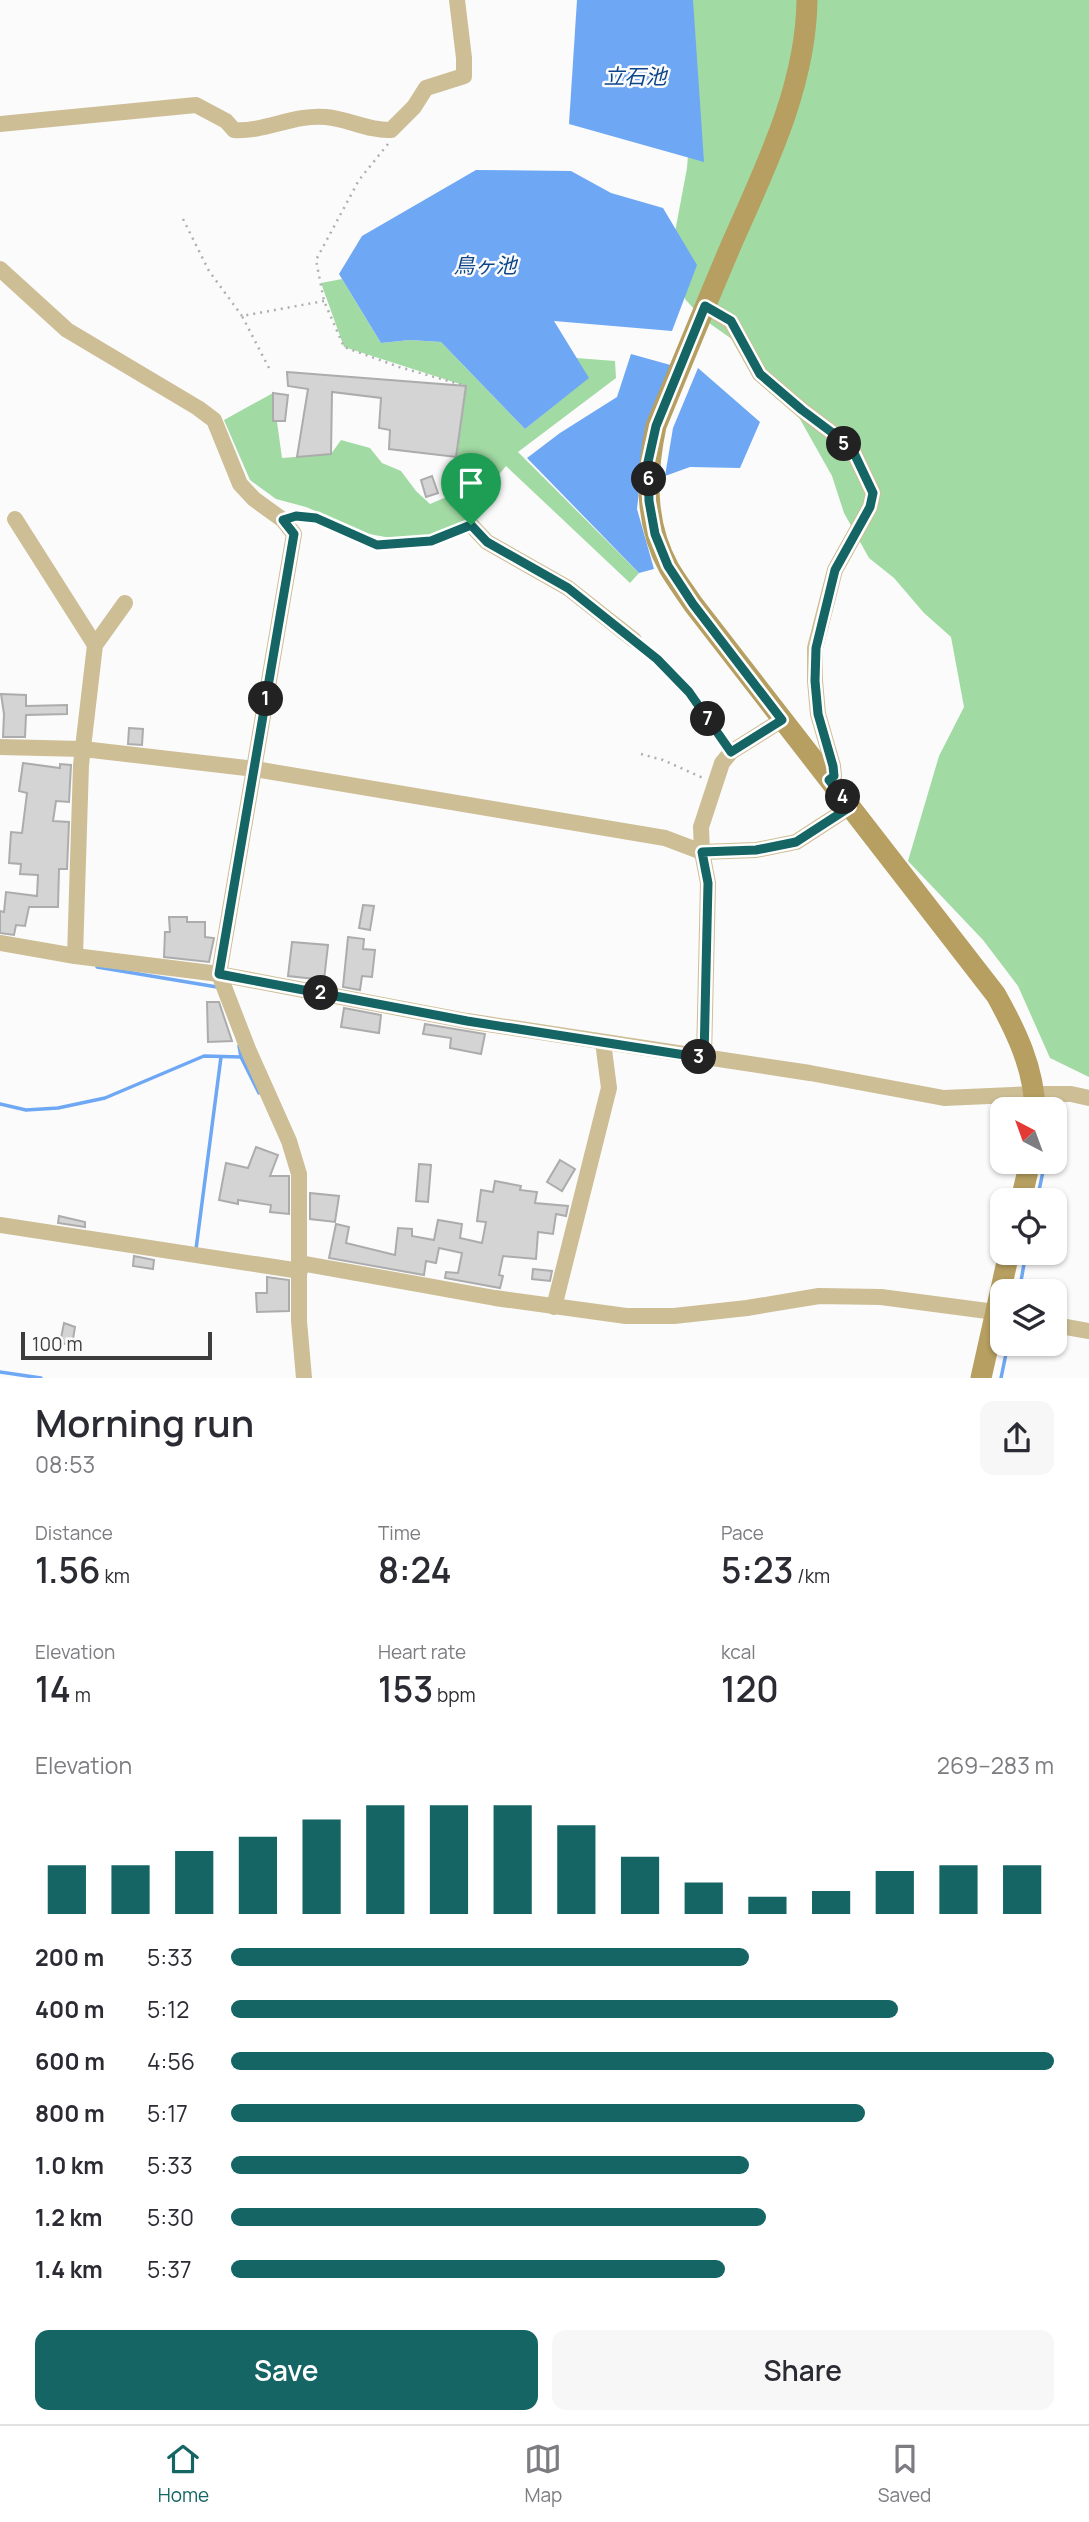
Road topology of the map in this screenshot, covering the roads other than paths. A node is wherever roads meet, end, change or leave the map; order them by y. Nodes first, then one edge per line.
1 (457, 0) edge
2 (807, 0) edge
3 (0, 124) edge
4 (0, 269) edge
5 (705, 306) junction
6 (15, 519) dead end
7 (471, 525) road end
8 (125, 603) dead end
9 (634, 640) road end
10 (95, 645) junction
11 (782, 720) junction
12 (0, 747) edge
13 (83, 749) junction
14 (255, 769) junction
15 (829, 780) junction
16 (850, 807) junction
17 (702, 852) junction
18 (0, 943) edge
19 (75, 956) junction
20 (219, 974) junction
21 (603, 1042) junction
22 (704, 1058) junction
23 (1034, 1097) edge
24 (1058, 1097) edge
25 (1089, 1098) edge
26 (990, 1100) edge
27 (0, 1225) edge
28 (300, 1267) junction
29 (554, 1307) junction
30 (990, 1312) edge
31 (1067, 1327) edge
32 (1089, 1331) edge
33 (990, 1345) edge
34 (304, 1377) edge
35 (981, 1377) edge

1 - 3 street
2 - 5 street
4 - 14 street
5 - 11 street
5 - 15 street
6 - 10 street
7 - 9 street
8 - 10 street
10 - 13 street
11 - 15 street
11 - 17 street
12 - 13 street
13 - 14 street
13 - 19 street
14 - 17 street
14 - 20 street
15 - 16 street
16 - 17 street
16 - 23 street
17 - 22 street
18 - 19 street
19 - 20 street
20 - 21 street
20 - 28 street
21 - 22 street
21 - 29 street
22 - 26 street
24 - 25 street
27 - 28 street
28 - 29 street
28 - 34 street
29 - 30 street
31 - 32 street
33 - 35 street

